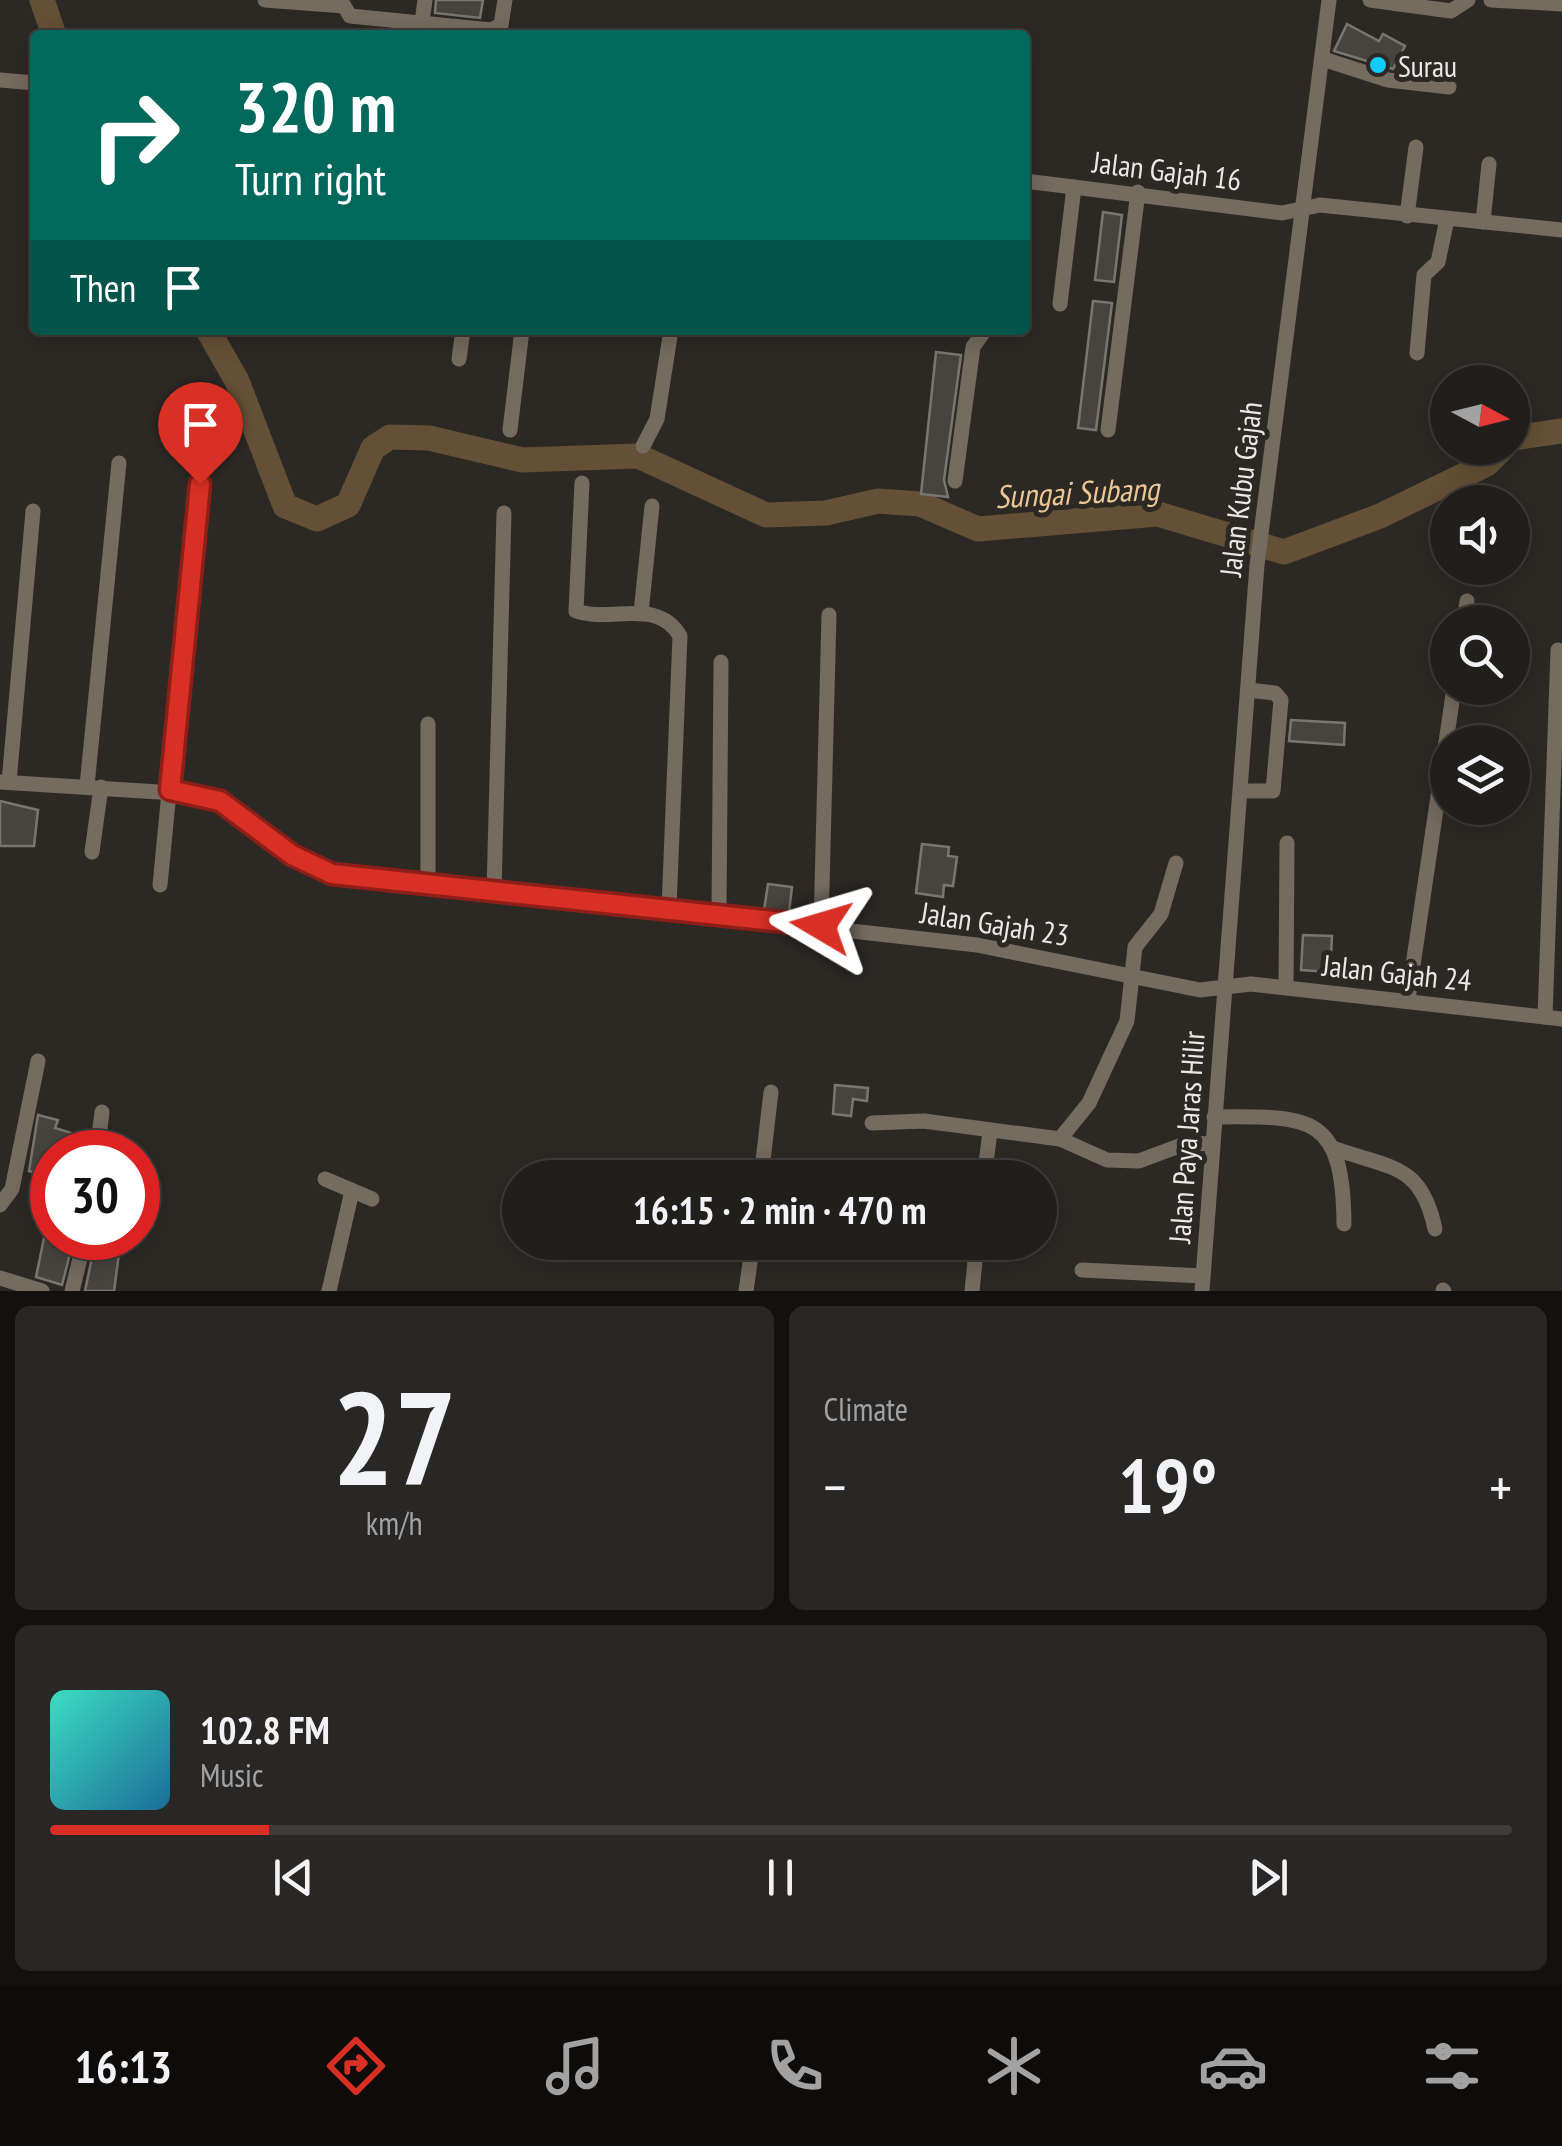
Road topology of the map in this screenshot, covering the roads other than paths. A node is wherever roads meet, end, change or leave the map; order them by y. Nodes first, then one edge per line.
1 (269, 0) edge
2 (425, 0) edge
3 (505, 0) edge
4 (1329, 0) edge
5 (1370, 0) edge
6 (1468, 0) edge
7 (1491, 0) edge
8 (345, 3) edge
9 (1562, 4) edge
10 (422, 22) junction
11 (1323, 58) junction
12 (0, 80) edge
13 (30, 83) edge
14 (1449, 88) dead end
15 (1416, 147) dead end
16 (1489, 164) dead end
17 (1030, 182) edge
18 (1074, 186) junction
19 (1138, 192) junction
20 (1303, 210) junction
21 (1407, 216) junction
22 (1446, 219) junction
23 (1482, 222) junction
24 (1562, 230) edge
25 (1060, 304) dead end
26 (462, 335) edge
27 (521, 335) edge
28 (670, 335) edge
29 (981, 335) edge
30 (1417, 354) dead end
31 (460, 358) dead end
32 (510, 430) dead end
33 (1108, 430) dead end
34 (643, 446) dead end
35 (119, 463) dead end
36 (955, 482) dead end
37 (582, 483) dead end
38 (200, 484) dead end
39 (652, 506) dead end
40 (34, 511) dead end
41 (504, 513) dead end
42 (1467, 601) dead end
43 (1466, 605) edge
44 (640, 613) junction
45 (829, 615) dead end
46 (1558, 650) dead end
47 (721, 662) dead end
48 (1248, 690) junction
49 (1451, 705) edge
50 (428, 724) dead end
51 (4, 782) edge
52 (94, 786) junction
53 (1558, 787) edge
54 (170, 790) junction
55 (1242, 791) junction
56 (1287, 843) dead end
57 (92, 852) dead end
58 (1176, 863) dead end
59 (160, 885) dead end
60 (428, 885) junction
61 (494, 891) junction
62 (669, 908) junction
63 (718, 914) junction
64 (821, 926) junction
65 (1132, 976) junction
66 (1225, 987) junction
67 (1286, 988) junction
68 (1408, 999) junction
69 (1554, 1018) edge
70 (38, 1061) dead end
71 (770, 1092) dead end
72 (102, 1112) dead end
73 (1214, 1117) junction
74 (872, 1123) dead end
75 (100, 1130) edge
76 (990, 1132) junction
77 (1060, 1139) junction
78 (1212, 1144) junction
79 (1333, 1148) junction
80 (762, 1160) edge
81 (986, 1160) edge
82 (325, 1178) dead end
83 (352, 1190) junction
84 (372, 1199) dead end
85 (0, 1206) edge
86 (1344, 1224) dead end
87 (1435, 1230) dead end
88 (80, 1260) edge
89 (750, 1260) edge
90 (975, 1260) edge
91 (1082, 1270) dead end
92 (0, 1278) edge
93 (1202, 1284) edge
94 (42, 1291) edge
95 (72, 1291) edge
96 (329, 1291) edge
97 (746, 1291) edge
98 (972, 1291) edge

1 - 8 street
2 - 10 street
3 - 10 street
4 - 11 street, Jalan Kubu Gajah
5 - 6 street
7 - 9 street
8 - 10 street
11 - 14 street
11 - 20 street, Jalan Kubu Gajah
12 - 13 street
15 - 21 street
16 - 23 street
17 - 18 street, Jalan Gajah 16
18 - 19 street, Jalan Gajah 16
18 - 25 street
19 - 20 street, Jalan Gajah 16
19 - 33 street
20 - 21 street, Jalan Gajah 16
20 - 48 street, Jalan Kubu Gajah
21 - 22 street, Jalan Gajah 16
22 - 23 street, Jalan Gajah 16
22 - 30 street
23 - 24 street, Jalan Gajah 16
26 - 31 street
27 - 32 street
28 - 34 street
29 - 36 street
35 - 52 street
37 - 44 street
38 - 54 street
39 - 44 street
40 - 51 street
41 - 61 street
42 - 43 street
44 - 62 street
45 - 64 street
46 - 53 street
47 - 63 street
48 - 55 street, Jalan Kubu Gajah
48 - 55 street
49 - 68 street
50 - 60 street
51 - 52 street, Jalan Gajah 23
52 - 54 street, Jalan Gajah 23
52 - 57 street
53 - 69 street
54 - 59 street
54 - 60 street, Jalan Gajah 23
55 - 66 street, Jalan Kubu Gajah
56 - 67 street
58 - 65 street
60 - 61 street, Jalan Gajah 23
61 - 62 street, Jalan Gajah 23
62 - 63 street, Jalan Gajah 23
63 - 64 street, Jalan Gajah 23
64 - 65 street, Jalan Gajah 23
65 - 66 street, Jalan Gajah 23
65 - 77 street
66 - 67 street, Jalan Gajah 24
66 - 73 street, Jalan Paya Jaras Hilir
67 - 68 street, Jalan Gajah 24
68 - 69 street, Jalan Gajah 24
70 - 85 street
71 - 80 street
72 - 75 street
73 - 78 street, Jalan Paya Jaras Hilir
73 - 79 street
74 - 76 street
76 - 77 street
76 - 81 street
77 - 78 street
78 - 93 street, Jalan Paya Jaras Hilir
79 - 86 street
79 - 87 street
82 - 83 street
83 - 84 street
83 - 96 street
88 - 95 street
89 - 97 street
90 - 98 street
91 - 93 street
92 - 94 street

